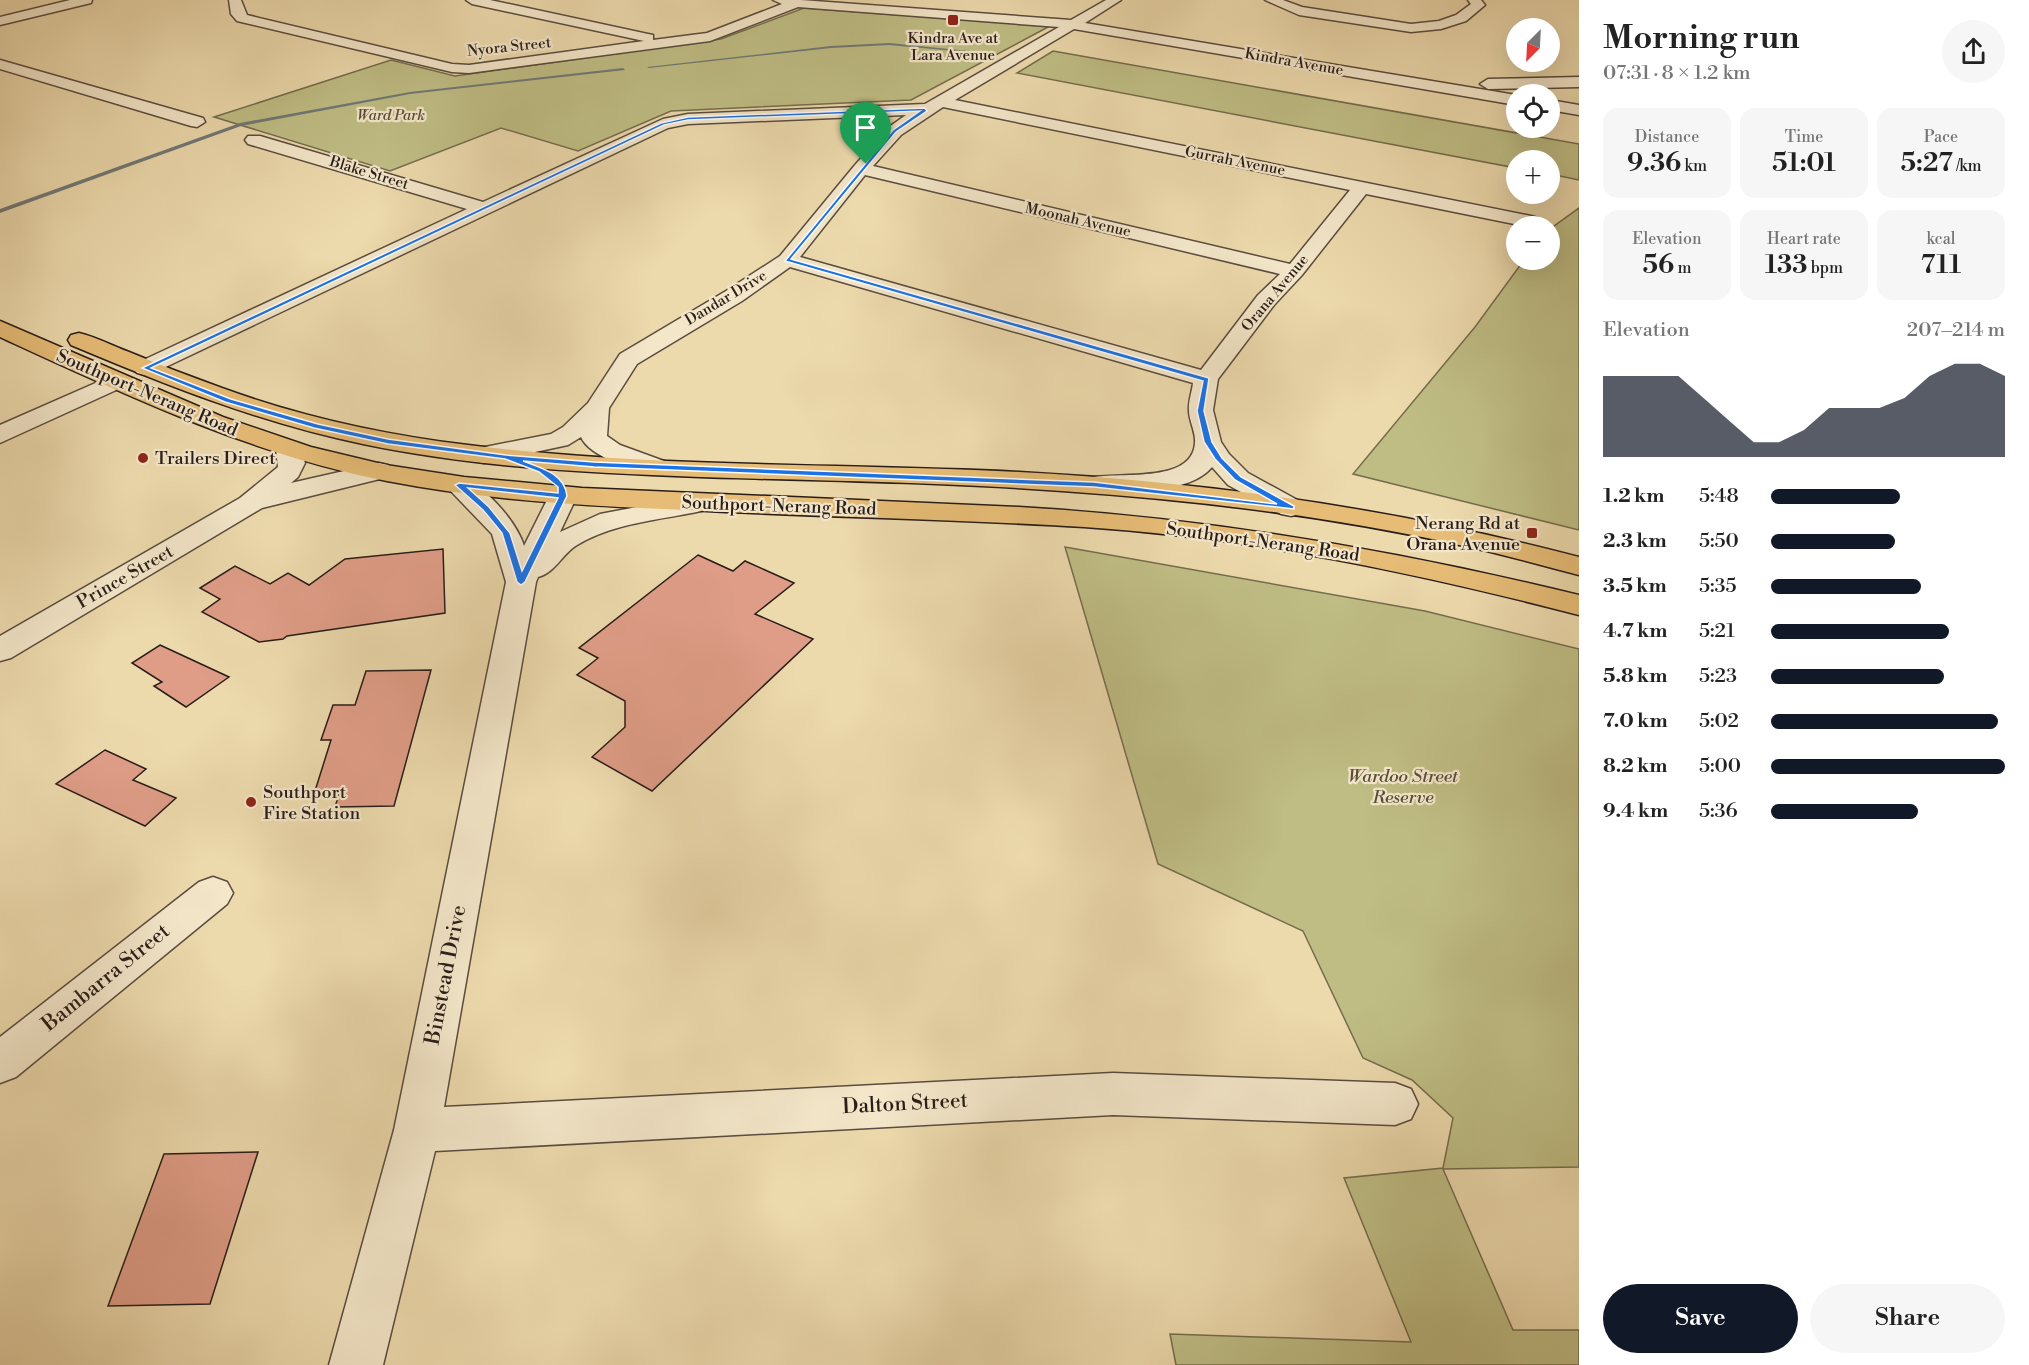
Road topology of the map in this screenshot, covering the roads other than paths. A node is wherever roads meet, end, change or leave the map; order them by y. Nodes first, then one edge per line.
1 (86, 0) edge
2 (235, 0) edge
3 (472, 0) edge
4 (779, 0) edge
5 (920, 0) edge
6 (1115, 0) edge
7 (1272, 0) edge
8 (1474, 0) edge
9 (797, 3) junction
10 (895, 11) junction
11 (0, 21) edge
12 (1073, 24) junction
13 (670, 42) junction
14 (0, 64) edge
15 (1579, 82) edge
16 (1428, 85) junction
17 (1506, 98) edge
18 (932, 105) junction
19 (1560, 107) edge
20 (1579, 110) edge
21 (197, 122) dead end
22 (254, 140) dead end
23 (861, 169) junction
24 (1362, 187) junction
25 (484, 208) junction
26 (1506, 217) edge
27 (787, 260) junction
28 (1295, 271) junction
29 (0, 306) edge
30 (0, 328) edge
31 (145, 368) junction
32 (1206, 380) junction
33 (116, 381) junction
34 (597, 408) junction
35 (0, 435) edge
36 (1208, 442) junction
37 (289, 449) junction
38 (495, 456) junction
39 (655, 467) junction
40 (379, 471) junction
41 (459, 485) junction
42 (1094, 485) junction
43 (563, 496) junction
44 (700, 503) junction
45 (250, 504) junction
46 (1291, 508) junction
47 (1579, 566) edge
48 (521, 582) junction
49 (1579, 606) edge
50 (0, 650) edge
51 (213, 893) dead end
52 (0, 1063) edge
53 (1395, 1104) dead end
54 (417, 1130) junction
55 (356, 1365) edge

1 - 11 street
2 - 13 street, Nyora Street
3 - 13 street
4 - 9 street, Kindra Avenue
5 - 10 street
6 - 12 street, Dandar Drive
7 - 8 street
9 - 10 street, Kindra Avenue
9 - 13 street, Nyora Street
10 - 12 street, Kindra Avenue
12 - 16 street, Kindra Avenue
12 - 18 street, Dandar Drive
14 - 21 street
15 - 16 street
16 - 17 street, Kindra Avenue
18 - 23 street, Dandar Drive
18 - 24 street, Gurrah Avenue
18 - 25 street
19 - 20 street
22 - 25 street, Blake Street
23 - 27 street, Dandar Drive
23 - 28 street, Moonah Avenue
24 - 26 street, Gurrah Avenue
24 - 28 street, Orana Avenue
25 - 31 street
27 - 32 street
27 - 34 street, Dandar Drive
28 - 32 street, Orana Avenue
29 - 31 main road, Southport-Nerang Road
30 - 33 main road, Southport-Nerang Road
31 - 38 main road, Southport-Nerang Road
32 - 36 street, Orana Avenue
33 - 35 street
33 - 37 main road, Southport-Nerang Road
34 - 38 street, Dandar Drive
34 - 39 street, Dandar Drive
36 - 42 street
36 - 46 street, Orana Avenue
37 - 40 main road, Southport-Nerang Road
37 - 45 street, Prince Street
38 - 39 main road, Southport-Nerang Road
38 - 43 main road
39 - 42 main road, Southport-Nerang Road
40 - 41 main road, Southport-Nerang Road
40 - 45 street, Prince Street
41 - 43 main road, Southport-Nerang Road
41 - 48 street, Binstead Drive
42 - 46 main road, Southport-Nerang Road
43 - 44 main road, Southport-Nerang Road
43 - 48 street, Binstead Drive
44 - 48 street
44 - 49 main road, Southport-Nerang Road
45 - 50 street, Prince Street
46 - 47 main road, Southport-Nerang Road
48 - 54 street, Binstead Drive
51 - 52 street, Bambarra Street
53 - 54 street, Dalton Street
54 - 55 street, Binstead Drive

